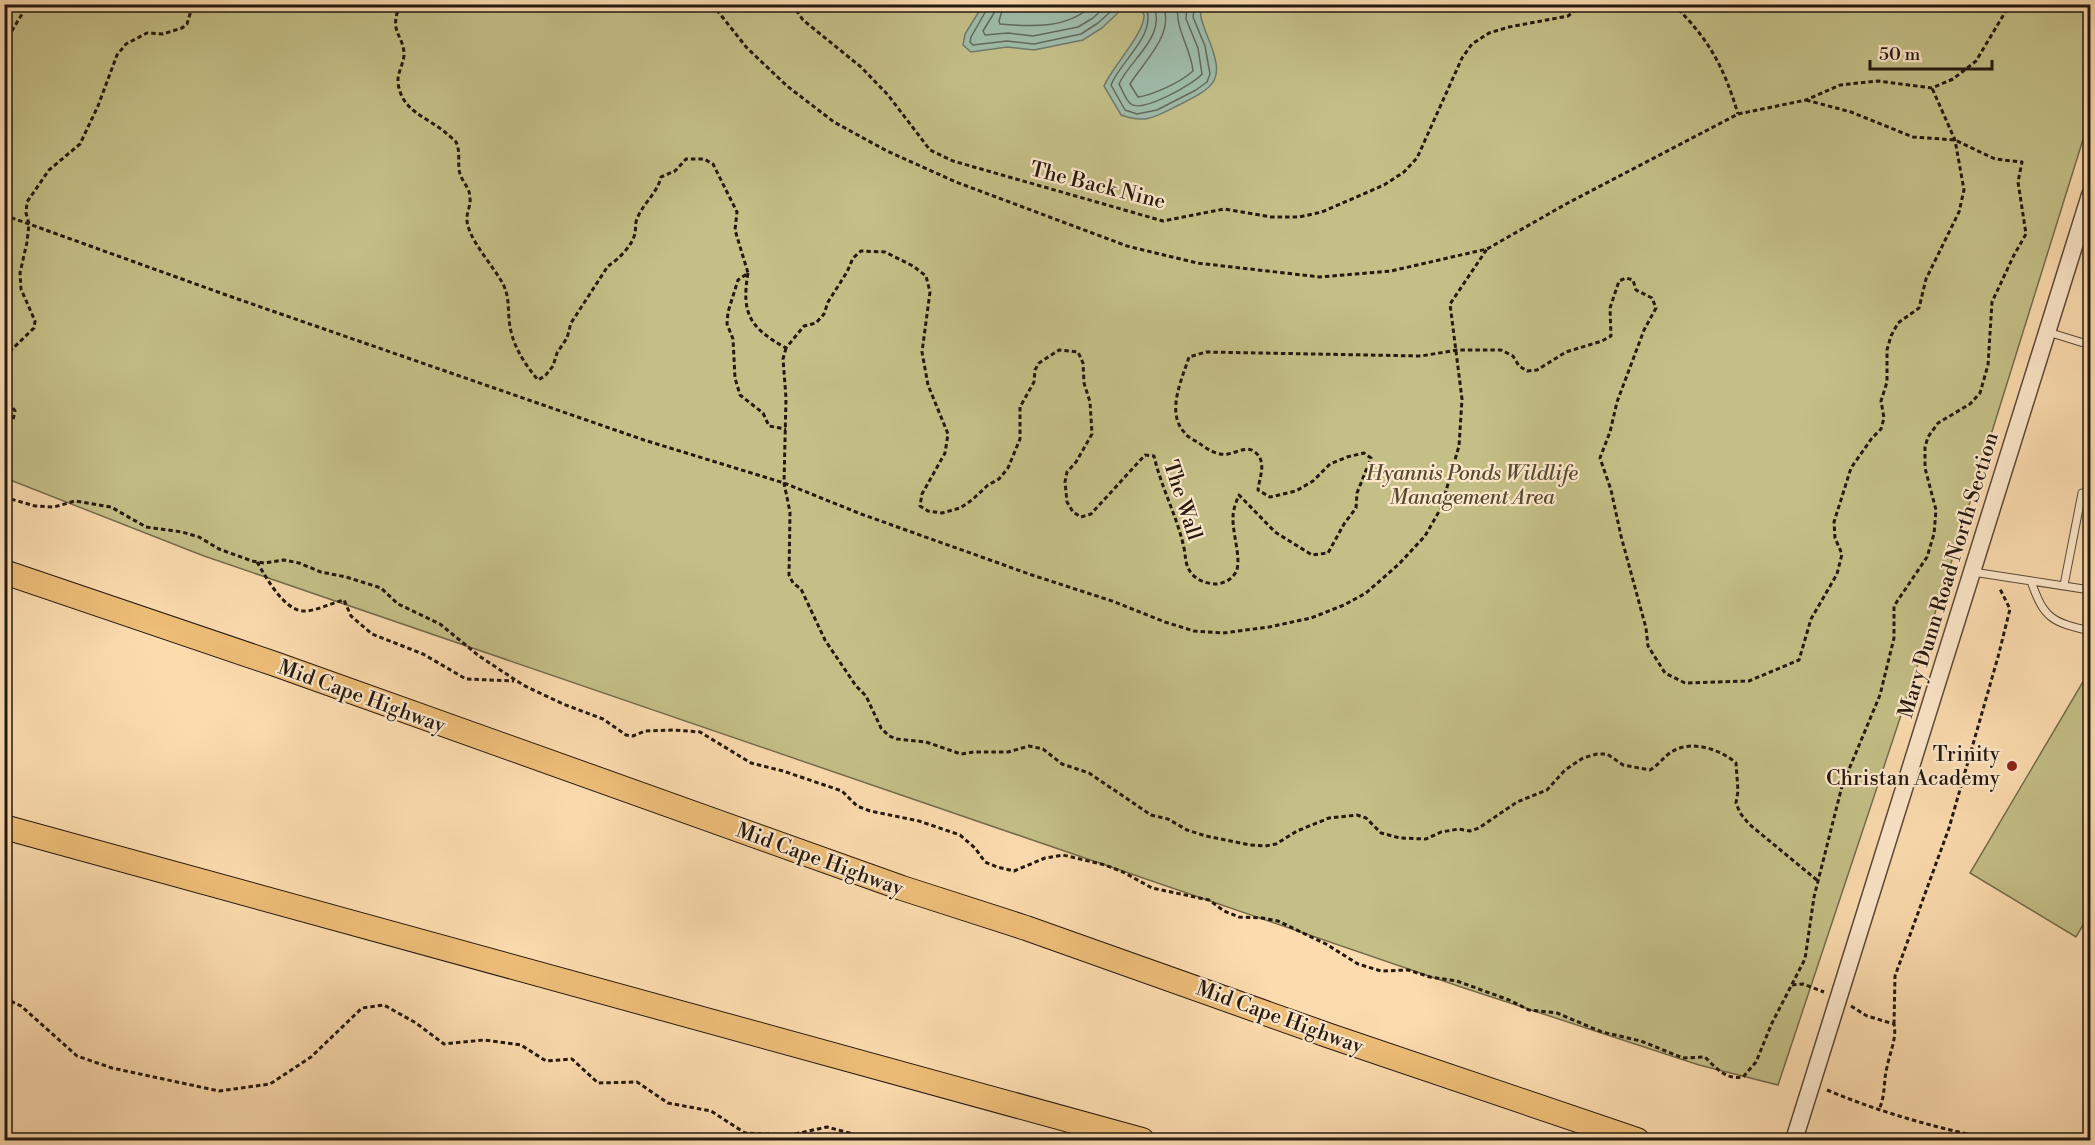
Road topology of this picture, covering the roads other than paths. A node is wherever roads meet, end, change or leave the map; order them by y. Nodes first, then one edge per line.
1 (2091, 195) edge
2 (2085, 231) edge
3 (2049, 332) junction
4 (2091, 345) edge
5 (2082, 493) dead end
6 (1973, 572) junction
7 (4, 573) edge
8 (2031, 580) junction
9 (2064, 585) junction
10 (2091, 590) edge
11 (2091, 631) edge
12 (4, 827) edge
13 (1142, 1140) edge
14 (1637, 1140) edge
15 (1794, 1140) edge

1 - 2 street, Mary Dunn Road North Section
2 - 3 street, Mary Dunn Road North Section
3 - 4 lane
3 - 6 street, Mary Dunn Road North Section
5 - 9 lane
6 - 8 lane
6 - 15 street, Mary Dunn Road North Section
7 - 14 highway, Mid Cape Highway
8 - 9 lane
8 - 11 lane
9 - 10 lane
12 - 13 highway

